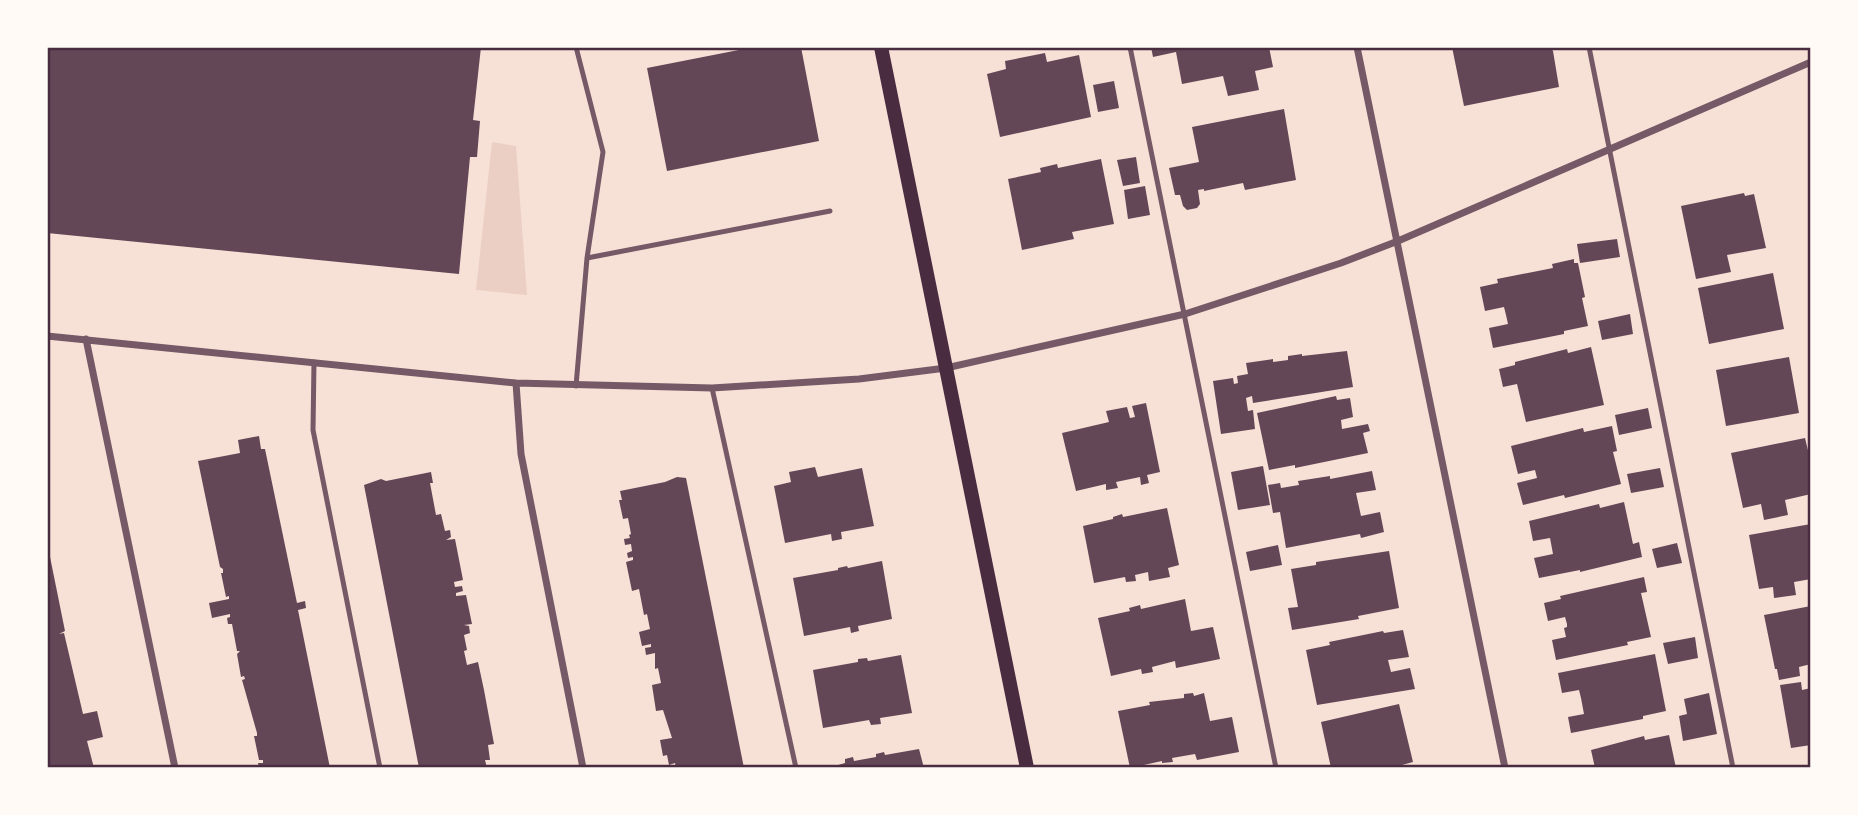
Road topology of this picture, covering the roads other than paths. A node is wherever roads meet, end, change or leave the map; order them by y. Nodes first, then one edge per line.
1 (576, 47) edge
2 (881, 47) edge
3 (1130, 47) edge
4 (1357, 47) edge
5 (1589, 47) edge
6 (1811, 62) edge
7 (1610, 149) junction
8 (830, 211) dead end
9 (1398, 241) junction
10 (587, 258) junction
11 (1185, 314) junction
12 (47, 336) edge
13 (86, 339) junction
14 (314, 362) junction
15 (946, 368) junction
16 (516, 383) junction
17 (576, 386) junction
18 (712, 388) junction
19 (175, 768) edge
20 (380, 768) edge
21 (583, 768) edge
22 (796, 768) edge
23 (1027, 768) edge
24 (1276, 768) edge
25 (1505, 768) edge
26 (1733, 768) edge

1 - 10 lane
2 - 15 main road
3 - 11 lane
4 - 9 street
5 - 7 lane
6 - 7 street
7 - 9 street
7 - 26 lane
8 - 10 lane
9 - 11 street
9 - 25 street
10 - 17 lane
11 - 15 street
11 - 24 lane
12 - 13 street
13 - 14 street
13 - 19 street
14 - 16 street
14 - 20 lane
15 - 18 street
15 - 23 main road
16 - 17 street
16 - 21 street
17 - 18 street
18 - 22 lane

